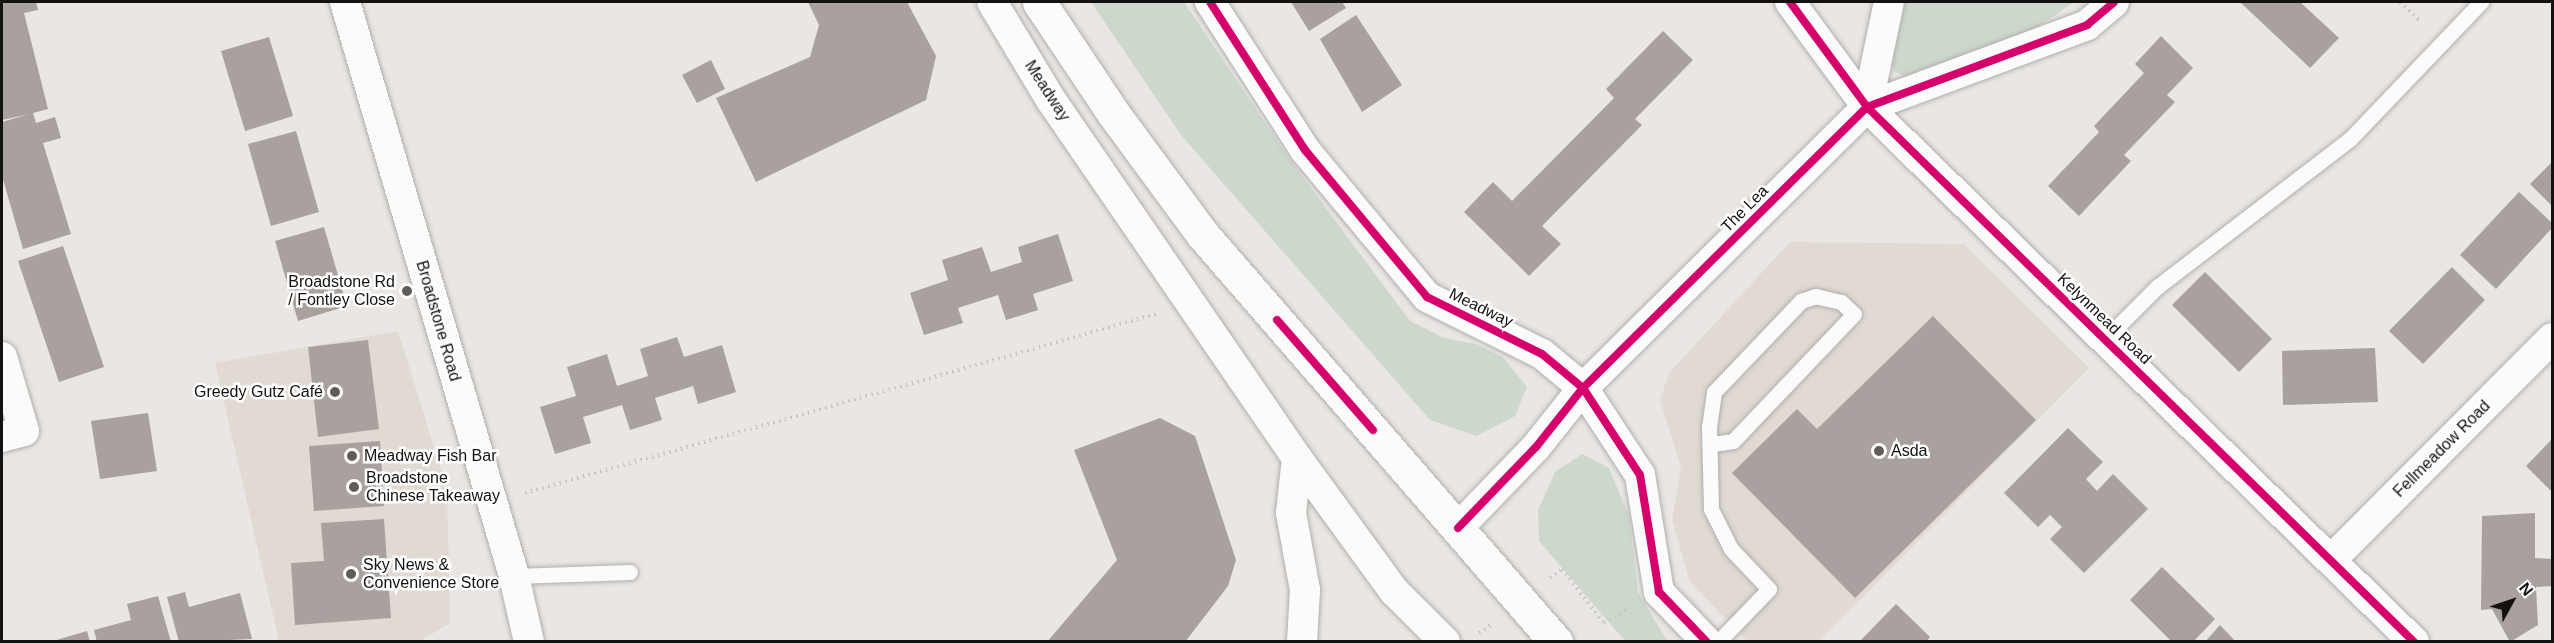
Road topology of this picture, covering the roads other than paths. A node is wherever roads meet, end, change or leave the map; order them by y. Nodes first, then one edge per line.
1 (345, 2) edge
2 (992, 2) edge
3 (1039, 2) edge
4 (1210, 2) edge
5 (1790, 2) edge
6 (1889, 2) edge
7 (2114, 2) edge
8 (2481, 2) edge
9 (1868, 107) junction
10 (2105, 339) junction
11 (2553, 339) edge
12 (2, 357) edge
13 (1583, 388) junction
14 (2, 437) edge
15 (1713, 444) junction
16 (1297, 458) junction
17 (1458, 528) junction
18 (2331, 560) junction
19 (630, 572) dead end
20 (514, 576) junction
21 (529, 642) edge
22 (1302, 642) edge
23 (1445, 642) edge
24 (1556, 642) edge
25 (1707, 642) edge
26 (1718, 642) edge
27 (2414, 642) edge

1 - 20 street, Broadstone Road
2 - 16 street, Meadway
3 - 17 street
4 - 13 street, Meadway
5 - 9 street, Kelynmead Road
6 - 9 street
7 - 9 street, The Lea
8 - 10 lane
9 - 10 street, Kelynmead Road
9 - 13 street, The Lea
10 - 18 street, Kelynmead Road
11 - 18 street, Fellmeadow Road
12 - 14 street
13 - 17 street, The Lea
13 - 25 street, Meadway
15 - 15 lane
15 - 26 lane
16 - 22 street
16 - 23 street, Meadway
17 - 24 street
18 - 27 street, Kelynmead Road
19 - 20 lane
20 - 21 street, Broadstone Road

